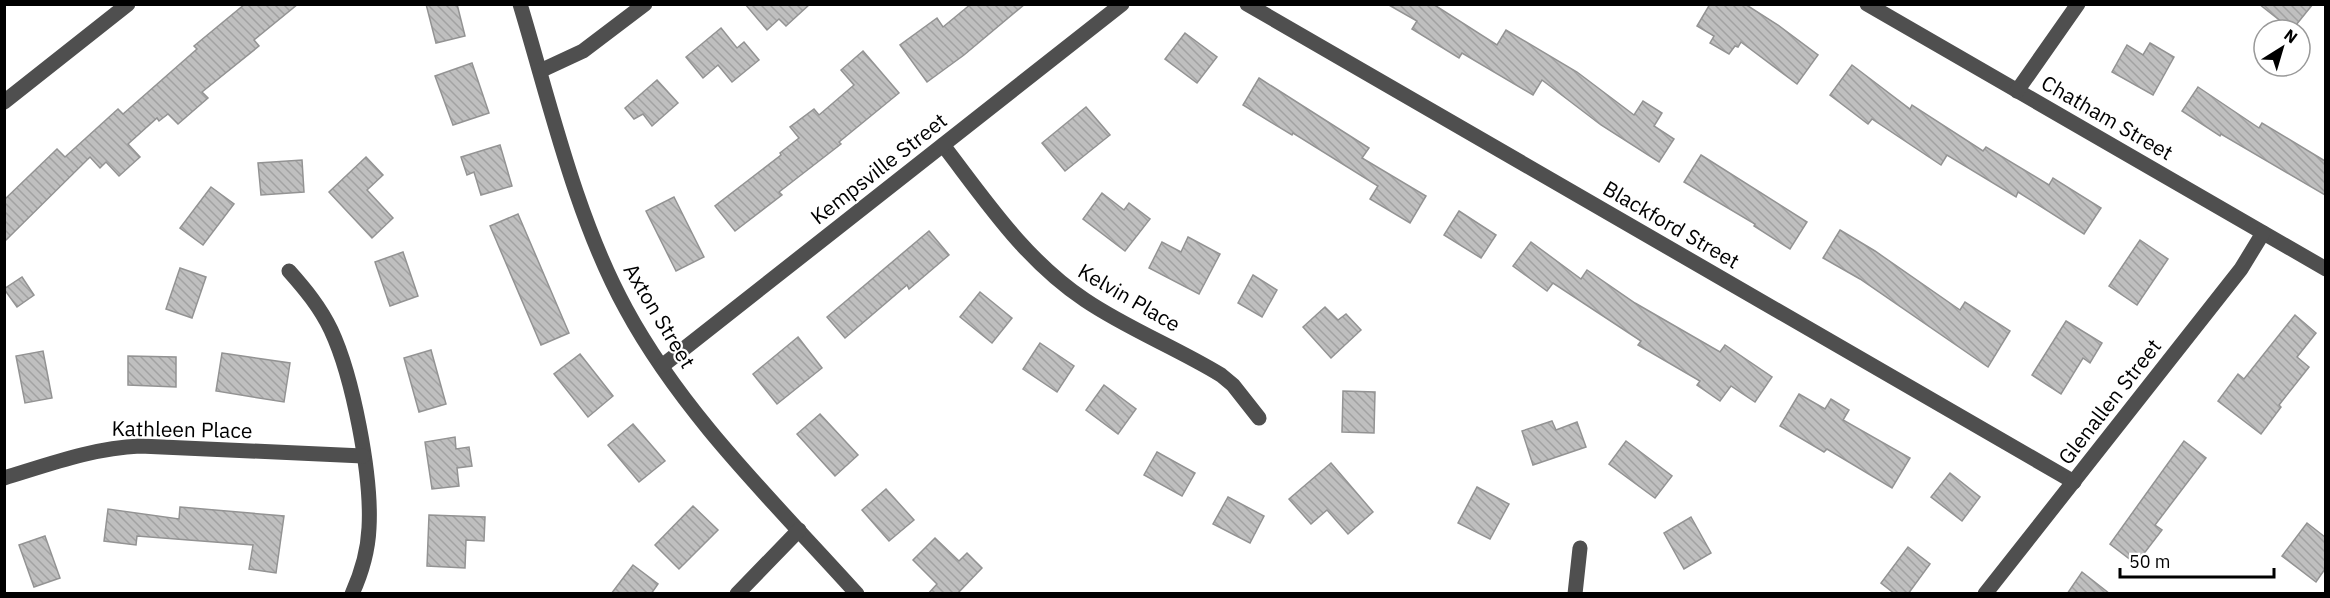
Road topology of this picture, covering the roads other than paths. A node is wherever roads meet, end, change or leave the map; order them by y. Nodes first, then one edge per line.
1 (128, 4) edge
2 (520, 4) edge
3 (645, 4) edge
4 (1122, 4) edge
5 (1247, 4) edge
6 (1867, 4) edge
7 (2078, 4) edge
8 (540, 71) junction
9 (2017, 91) junction
10 (4, 102) edge
11 (943, 146) junction
12 (2263, 232) junction
13 (2325, 269) edge
14 (289, 271) dead end
15 (662, 366) junction
16 (1259, 418) dead end
17 (363, 456) junction
18 (4, 478) edge
19 (2074, 482) junction
20 (799, 530) junction
21 (1580, 548) dead end
22 (352, 594) edge
23 (737, 594) edge
24 (857, 594) edge
25 (1575, 594) edge
26 (1985, 594) edge

1 - 10 street
2 - 8 street, Axton Street
3 - 8 street
4 - 11 street, Kempsville Street
5 - 19 street, Blackford Street
6 - 9 street, Chatham Street
7 - 9 street
8 - 15 street, Axton Street
9 - 12 street, Chatham Street
11 - 15 street, Kempsville Street
11 - 16 street, Kelvin Place
12 - 13 street, Chatham Street
12 - 19 street, Glenallen Street
14 - 17 street
15 - 20 street, Axton Street
17 - 18 street, Kathleen Place
17 - 22 street
19 - 26 street, Glenallen Street
20 - 23 street
20 - 24 street, Axton Street
21 - 25 street

